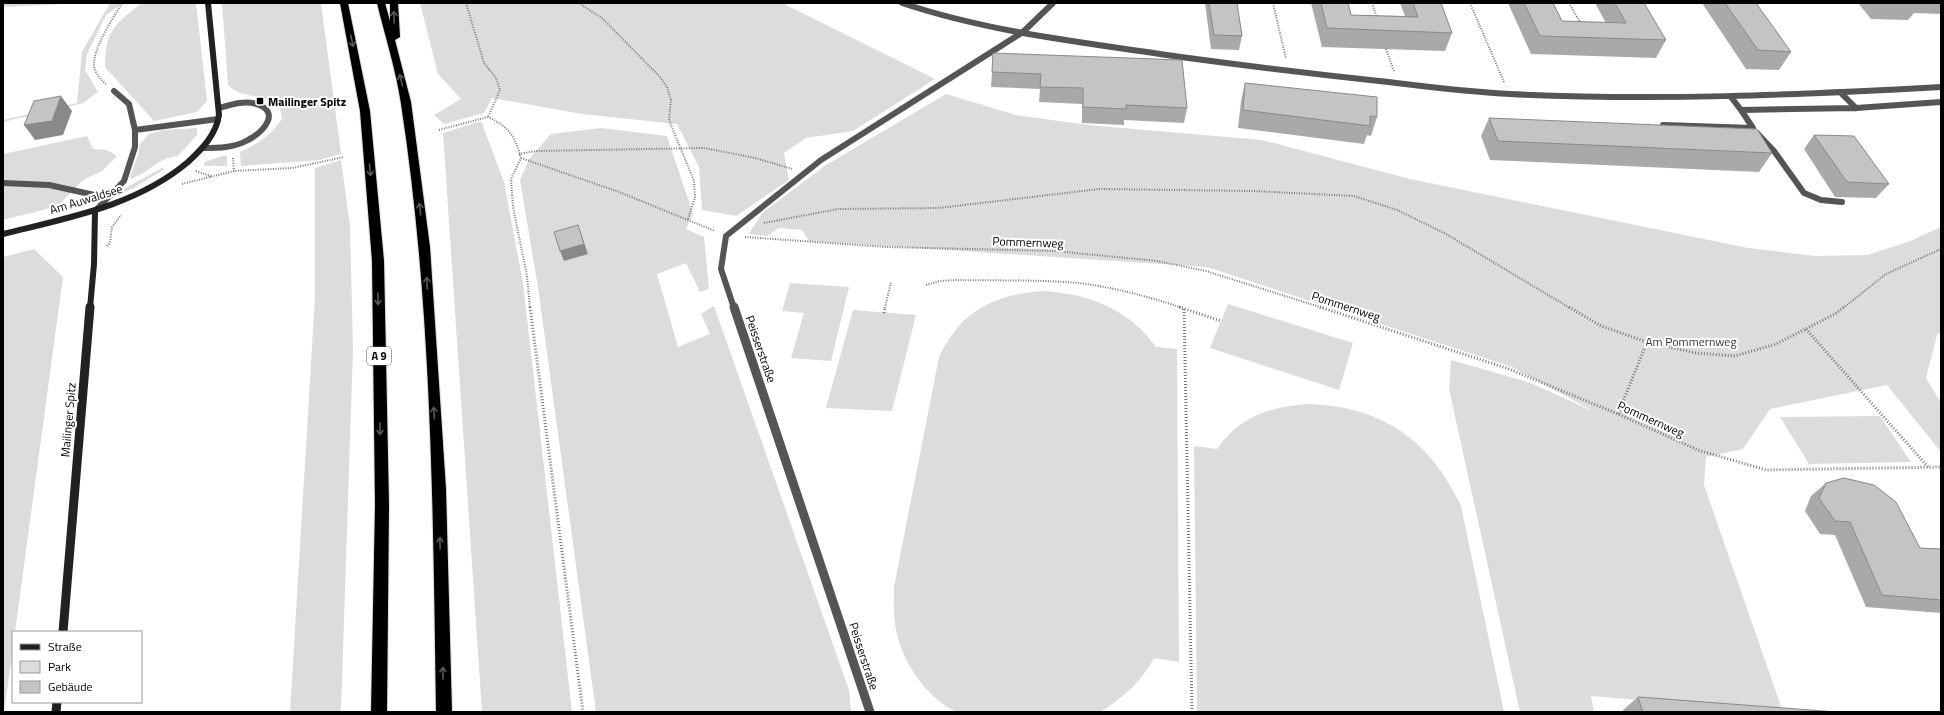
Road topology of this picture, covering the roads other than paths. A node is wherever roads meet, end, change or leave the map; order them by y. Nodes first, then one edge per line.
1 (208, 3) edge
2 (344, 3) edge
3 (381, 3) edge
4 (394, 3) edge
5 (902, 3) edge
6 (1053, 3) edge
7 (1023, 32) junction
8 (396, 59) junction
9 (1941, 88) edge
10 (114, 91) road end
11 (1841, 93) junction
12 (1731, 97) junction
13 (1941, 102) edge
14 (219, 108) junction
15 (1856, 108) junction
16 (1741, 110) junction
17 (218, 119) junction
18 (1658, 125) edge
19 (1753, 128) junction
20 (135, 130) junction
21 (203, 148) junction
22 (3, 183) edge
23 (104, 200) junction
24 (1842, 202) dead end
25 (95, 211) junction
26 (3, 234) edge
27 (63, 631) edge
28 (379, 712) edge
29 (444, 712) edge
30 (870, 712) edge

1 - 14 street, Am Auwaldsee
2 -> 28 highway, A 9
3 - 8 highway
8 -> 4 highway
5 - 7 street
6 - 7 street
7 - 12 street
7 - 30 street, Peisserstraße
29 -> 8 highway
9 - 11 street
10 - 20 street
11 - 12 street
11 - 15 street
12 - 16 street
13 - 15 street
14 - 17 street, Am Auwaldsee
14 - 21 street
15 - 16 street
16 - 19 street
17 - 20 street
17 - 21 street, Am Auwaldsee
18 - 19 street
19 - 24 street
20 - 23 street
21 - 25 street, Am Auwaldsee
22 - 23 street
23 - 25 street
25 - 26 street, Am Auwaldsee
25 - 27 street, Mailinger Spitz

